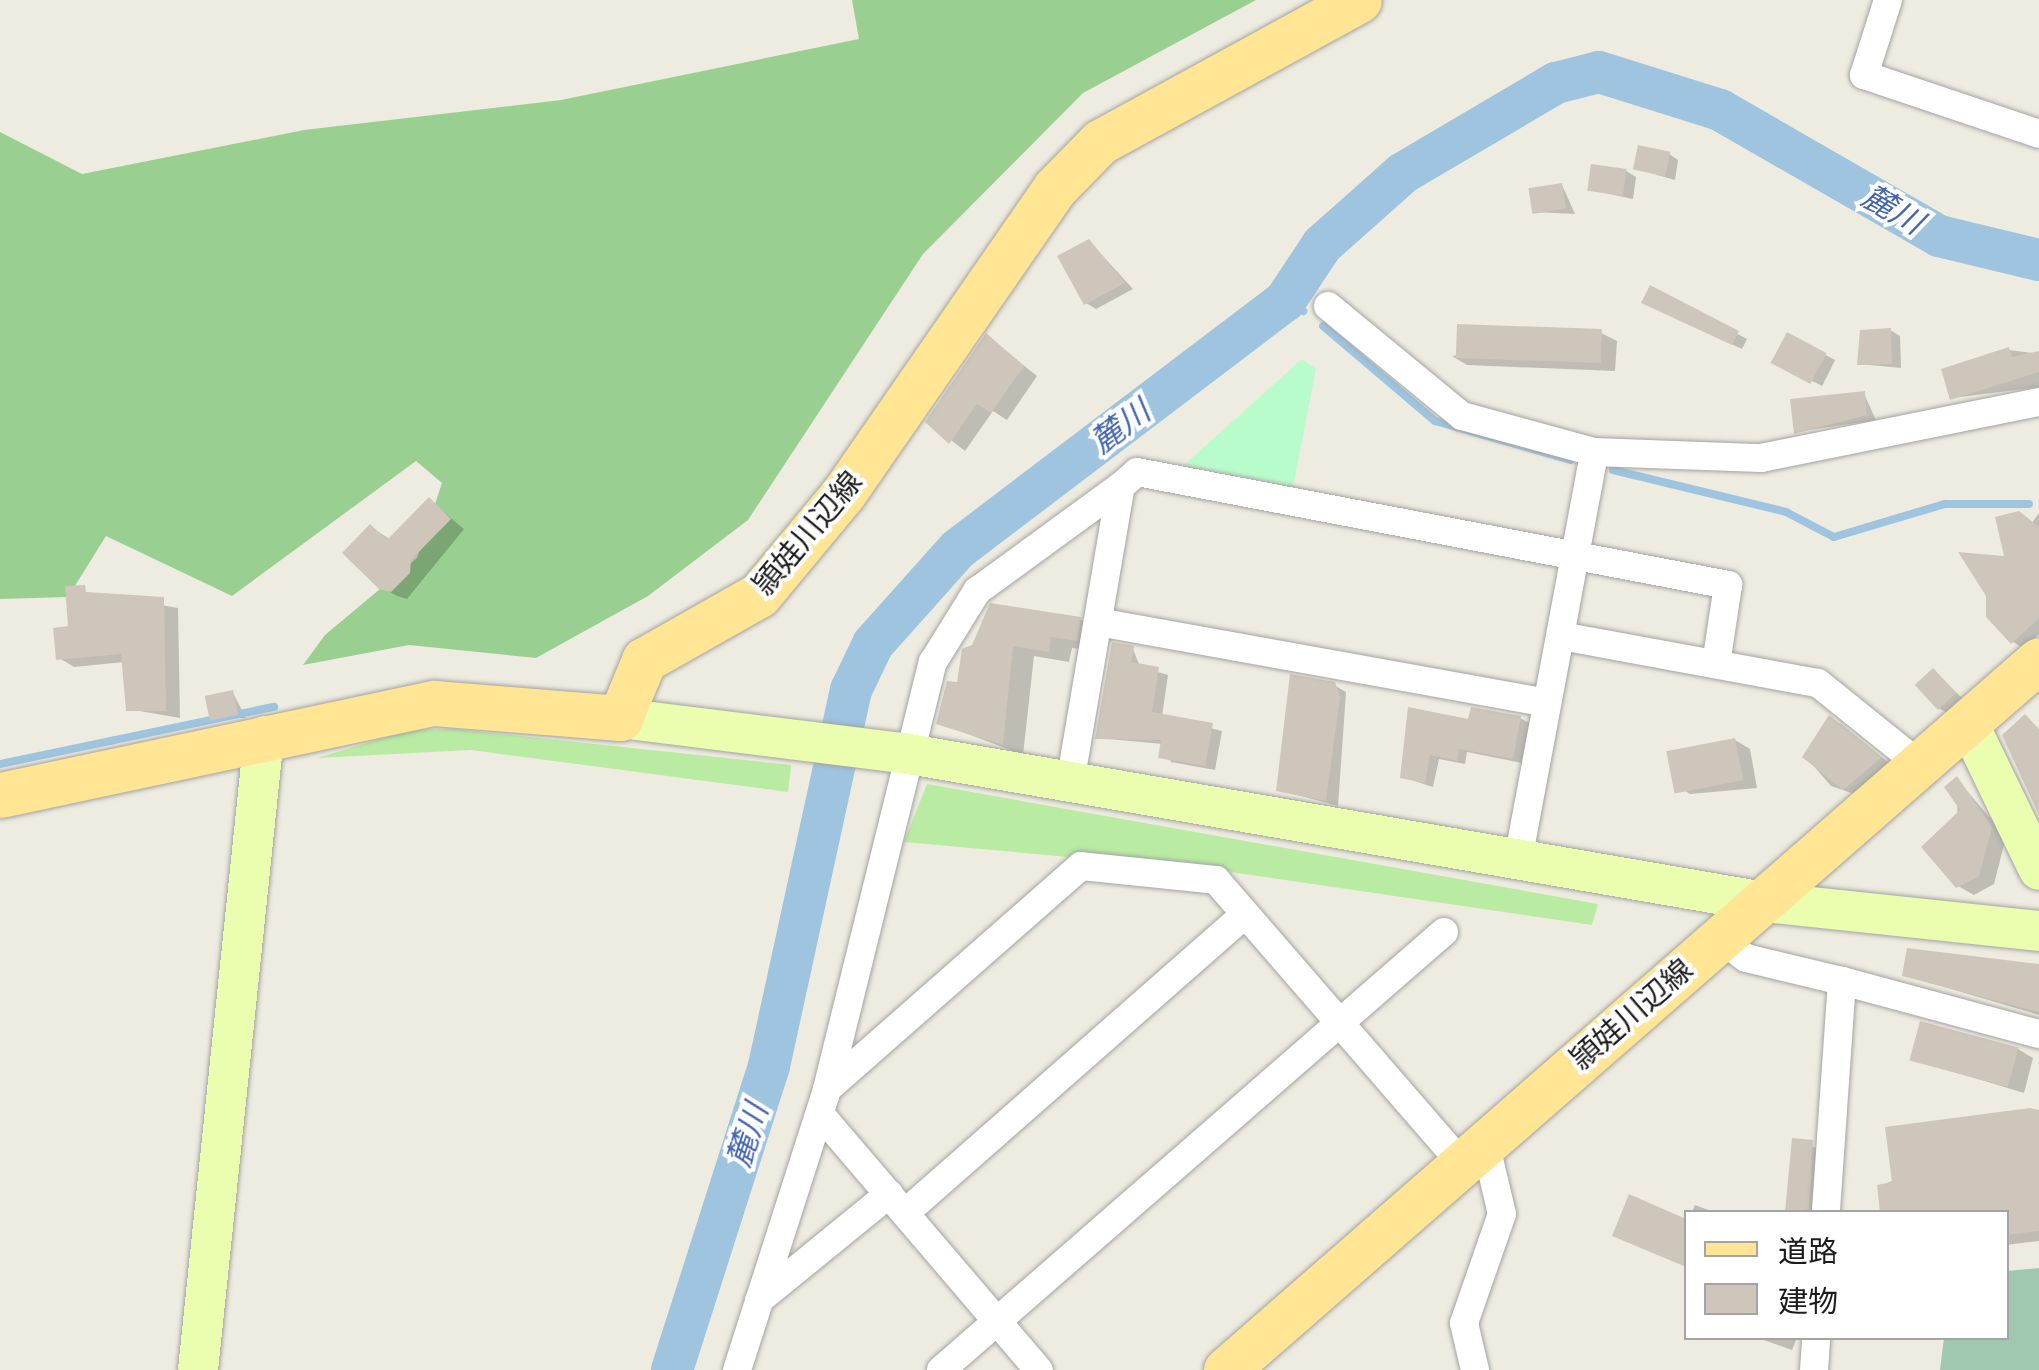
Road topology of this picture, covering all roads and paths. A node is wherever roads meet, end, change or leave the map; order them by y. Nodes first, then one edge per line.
1 (1358, 0) edge
2 (1888, 0) edge
3 (2039, 134) edge
4 (1328, 306) dead end
5 (2039, 402) edge
6 (1594, 452) junction
7 (1120, 486) junction
8 (1572, 555) junction
9 (1098, 622) junction
10 (1561, 636) junction
11 (2039, 660) edge
12 (1716, 664) junction
13 (1544, 702) junction
14 (620, 718) junction
15 (1968, 722) junction
16 (264, 736) junction
17 (902, 753) junction
18 (1920, 764) junction
19 (1070, 783) junction
20 (0, 794) edge
21 (1518, 860) junction
22 (2039, 870) edge
23 (1764, 902) junction
24 (1243, 916) junction
25 (2039, 931) edge
26 (1444, 932) dead end
27 (1719, 936) junction
28 (1842, 981) junction
29 (1339, 1025) junction
30 (2039, 1034) edge
31 (824, 1102) junction
32 (1473, 1153) junction
33 (897, 1203) junction
34 (1826, 1210) edge
35 (758, 1301) junction
36 (997, 1322) junction
37 (1816, 1340) edge
38 (198, 1370) edge
39 (737, 1370) edge
40 (941, 1370) edge
41 (1039, 1370) edge
42 (1226, 1370) edge
43 (1475, 1370) edge
44 (1814, 1370) edge

1 - 14 main road, 頴娃川辺線
2 - 3 street
4 - 6 street
5 - 6 street
6 - 8 street
7 - 8 street
7 - 9 street
7 - 17 street
8 - 10 street
8 - 12 street
9 - 13 street
9 - 19 street
10 - 12 street
10 - 13 street
11 - 15 main road, 頴娃川辺線
12 - 18 street
13 - 21 street
14 - 16 main road
14 - 17 street
15 - 18 main road, 頴娃川辺線
15 - 22 street
16 - 20 main road
16 - 38 street
17 - 19 street
17 - 31 street
18 - 23 main road, 頴娃川辺線
19 - 21 street
21 - 23 street
23 - 25 street
23 - 27 main road, 頴娃川辺線
24 - 29 street
24 - 31 street
24 - 33 street
26 - 29 street
27 - 28 street
27 - 32 main road, 頴娃川辺線
28 - 30 street
28 - 34 street
29 - 32 street
29 - 36 street
31 - 33 street
31 - 35 street
32 - 42 main road, 頴娃川辺線
32 - 43 street
33 - 35 street
33 - 36 street
35 - 39 street
36 - 40 street
36 - 41 street
37 - 44 street

